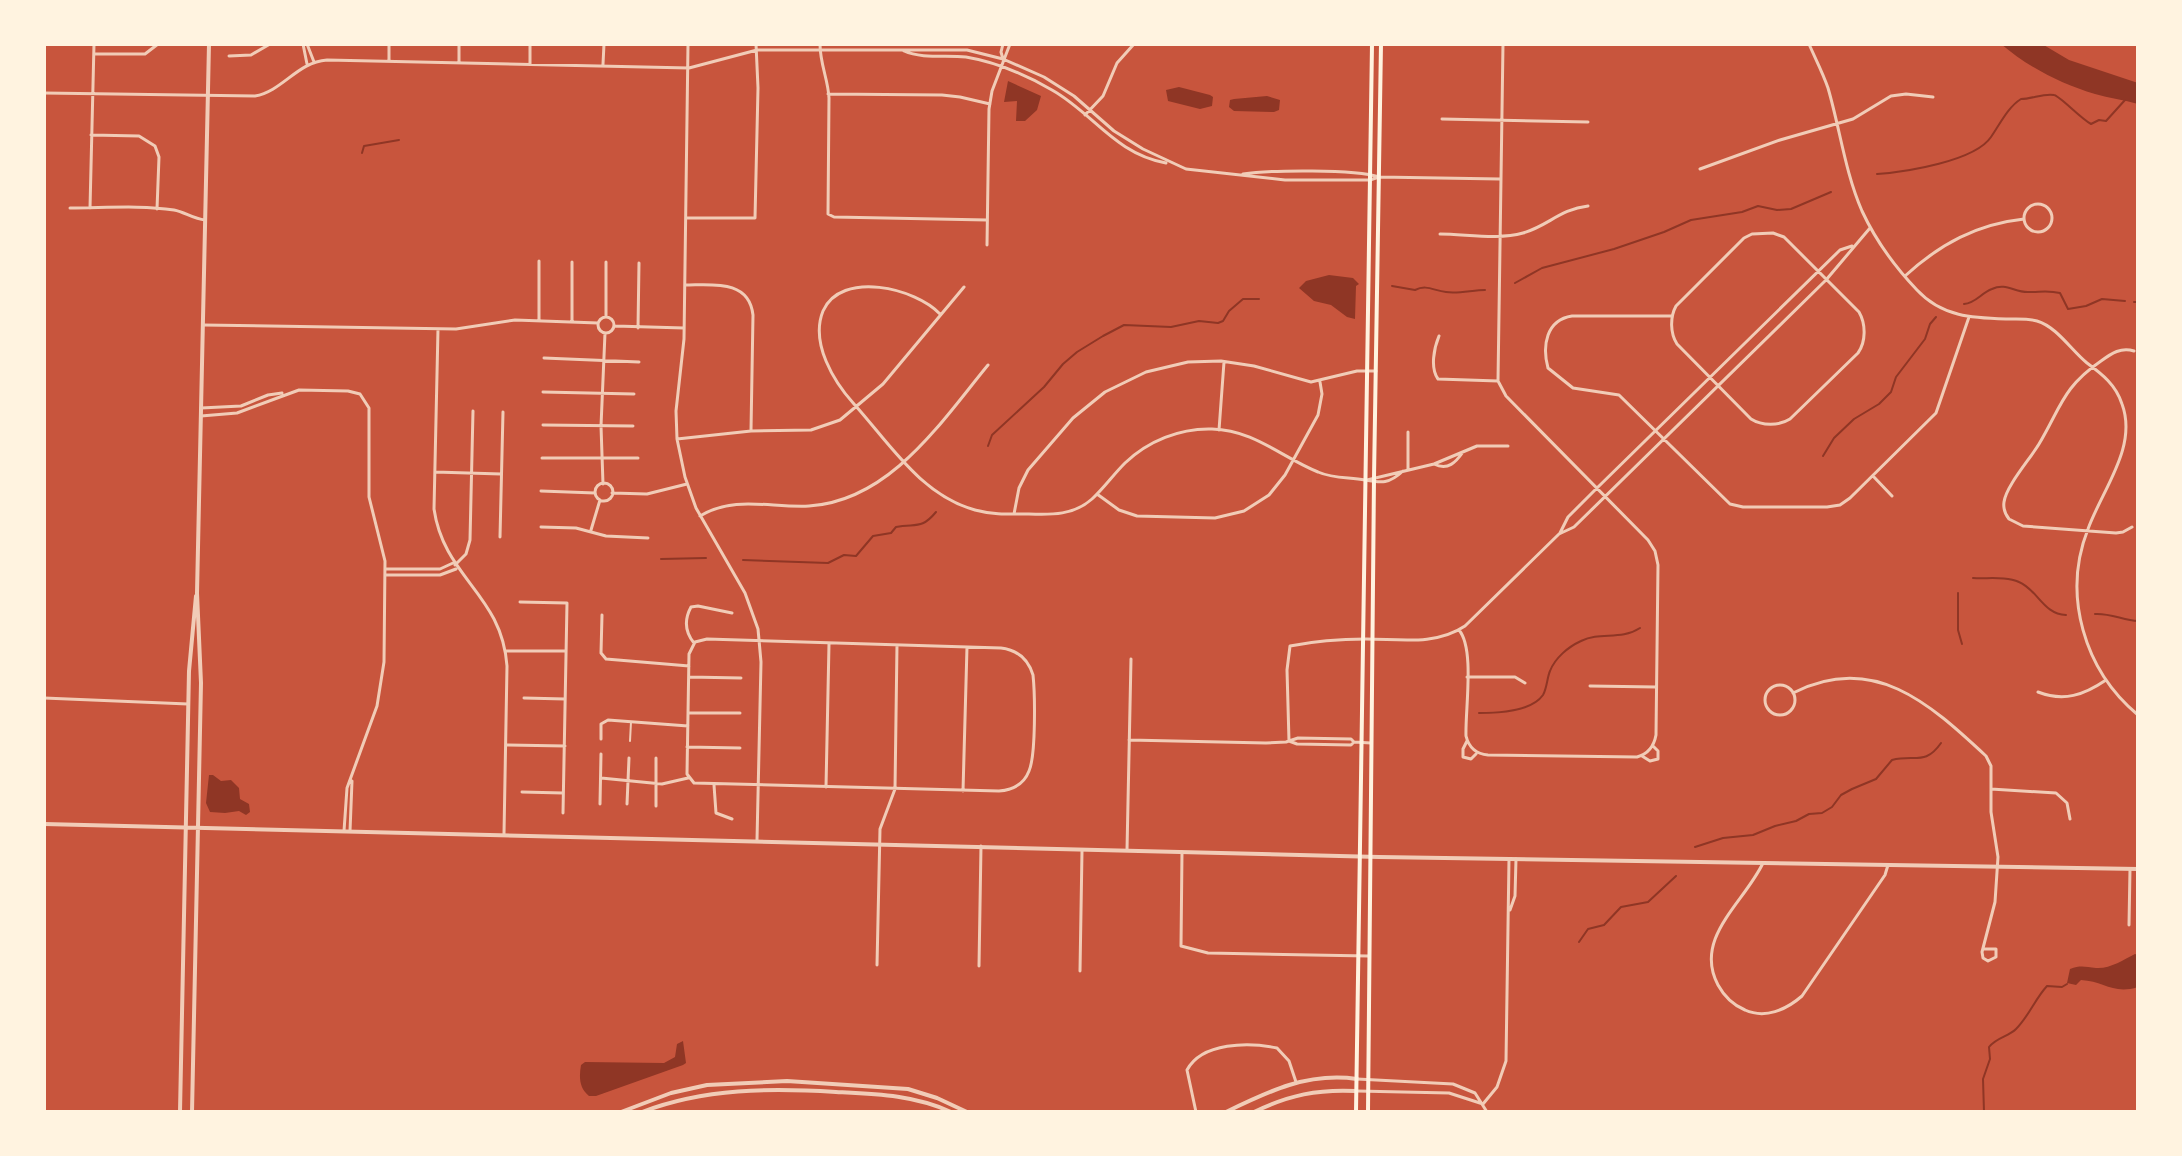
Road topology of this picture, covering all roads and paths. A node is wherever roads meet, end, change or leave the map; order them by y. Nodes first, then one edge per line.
1 (94, 44) edge
2 (158, 44) edge
3 (209, 44) edge
4 (270, 44) edge
5 (305, 44) edge
6 (389, 44) edge
7 (459, 44) edge
8 (530, 44) edge
9 (604, 44) edge
10 (688, 44) edge
11 (756, 44) edge
12 (820, 44) edge
13 (904, 44) edge
14 (1003, 44) edge
15 (1010, 44) edge
16 (1134, 44) edge
17 (1372, 44) edge
18 (1381, 44) edge
19 (1503, 44) edge
20 (1809, 44) edge
21 (757, 50) junction
22 (820, 50) junction
23 (904, 51) junction
24 (94, 54) junction
25 (229, 56) dead end
26 (1003, 59) junction
27 (389, 61) junction
28 (314, 62) junction
29 (459, 62) junction
30 (530, 64) junction
31 (307, 65) junction
32 (603, 66) junction
33 (1001, 66) junction
34 (689, 68) junction
35 (44, 93) edge
36 (92, 94) junction
37 (828, 94) junction
38 (208, 96) junction
39 (1933, 97) dead end
40 (990, 104) junction
41 (1090, 111) junction
42 (1085, 115) junction
43 (1442, 119) dead end
44 (1501, 120) junction
45 (1588, 122) dead end
46 (1837, 123) junction
47 (91, 135) junction
48 (1171, 163) junction
49 (1700, 169) dead end
50 (1236, 175) junction
51 (1370, 177) junction
52 (1379, 177) junction
53 (1500, 179) junction
54 (1588, 206) dead end
55 (70, 208) dead end
56 (90, 208) junction
57 (157, 209) junction
58 (686, 218) junction
59 (2024, 219) junction
60 (205, 220) junction
61 (987, 220) junction
62 (1871, 227) junction
63 (1440, 234) dead end
64 (1499, 235) junction
65 (987, 245) dead end
66 (1852, 246) junction
67 (539, 261) dead end
68 (572, 262) dead end
69 (606, 262) dead end
70 (639, 263) dead end
71 (1818, 271) junction
72 (1905, 276) junction
73 (1826, 280) junction
74 (685, 285) junction
75 (964, 287) dead end
76 (940, 314) junction
77 (1672, 316) junction
78 (606, 317) junction
79 (1969, 317) junction
80 (539, 320) junction
81 (572, 321) junction
82 (598, 323) junction
83 (202, 325) junction
84 (615, 326) junction
85 (638, 328) junction
86 (684, 328) junction
87 (438, 329) junction
88 (605, 333) junction
89 (1439, 336) dead end
90 (2134, 351) dead end
91 (544, 358) dead end
92 (603, 360) junction
93 (639, 362) dead end
94 (1224, 362) junction
95 (988, 365) dead end
96 (2092, 366) junction
97 (1367, 371) junction
98 (1376, 371) junction
99 (1710, 377) junction
100 (1498, 381) junction
101 (1320, 382) junction
102 (1718, 385) junction
103 (543, 392) dead end
104 (286, 393) junction
105 (602, 393) junction
106 (634, 394) dead end
107 (201, 408) junction
108 (857, 408) junction
109 (473, 411) dead end
110 (503, 412) dead end
111 (201, 416) junction
112 (543, 425) dead end
113 (601, 426) junction
114 (633, 426) dead end
115 (1219, 430) junction
116 (751, 431) junction
117 (1656, 431) junction
118 (1408, 432) dead end
119 (677, 439) junction
120 (1664, 439) junction
121 (1508, 446) dead end
122 (542, 458) dead end
123 (638, 458) dead end
124 (602, 459) junction
125 (1294, 459) junction
126 (904, 461) junction
127 (1406, 470) junction
128 (435, 472) junction
129 (471, 473) junction
130 (501, 474) junction
131 (1873, 476) junction
132 (1367, 480) junction
133 (1374, 481) junction
134 (603, 484) junction
135 (687, 484) junction
136 (1597, 488) junction
137 (541, 491) dead end
138 (595, 493) junction
139 (612, 493) junction
140 (1097, 494) junction
141 (1605, 496) junction
142 (1892, 496) dead end
143 (600, 500) junction
144 (1014, 514) junction
145 (700, 516) junction
146 (541, 527) dead end
147 (2132, 527) dead end
148 (2087, 530) junction
149 (591, 532) junction
150 (1559, 534) junction
151 (500, 537) dead end
152 (648, 538) dead end
153 (455, 565) junction
154 (385, 568) junction
155 (385, 575) junction
156 (197, 593) junction
157 (520, 602) dead end
158 (732, 613) dead end
159 (602, 615) dead end
160 (1459, 630) junction
161 (1364, 639) junction
162 (1373, 639) junction
163 (760, 641) junction
164 (694, 643) junction
165 (829, 644) junction
166 (897, 645) junction
167 (967, 647) junction
168 (506, 651) junction
169 (566, 651) junction
170 (1131, 659) dead end
171 (689, 666) junction
172 (689, 677) junction
173 (1467, 677) junction
174 (741, 678) dead end
175 (2106, 680) junction
176 (1525, 683) dead end
177 (1590, 686) dead end
178 (1656, 687) junction
179 (2038, 692) dead end
180 (1793, 693) junction
181 (44, 698) edge
182 (524, 698) dead end
183 (565, 699) junction
184 (188, 704) junction
185 (688, 713) junction
186 (740, 713) dead end
187 (2138, 715) edge
188 (631, 721) junction
189 (688, 726) junction
190 (601, 739) dead end
191 (1129, 740) junction
192 (630, 741) dead end
193 (1289, 741) junction
194 (1467, 741) junction
195 (1362, 743) junction
196 (1371, 743) junction
197 (506, 745) junction
198 (565, 746) junction
199 (1653, 746) junction
200 (687, 747) junction
201 (740, 748) dead end
202 (1477, 753) junction
203 (601, 754) dead end
204 (1642, 756) junction
205 (629, 758) dead end
206 (656, 758) dead end
207 (601, 778) junction
208 (688, 778) junction
209 (628, 780) junction
210 (657, 783) junction
211 (714, 785) junction
212 (759, 786) junction
213 (826, 787) junction
214 (895, 789) junction
215 (1991, 789) junction
216 (963, 791) junction
217 (522, 792) dead end
218 (564, 793) junction
219 (600, 804) dead end
220 (627, 804) dead end
221 (656, 806) dead end
222 (563, 813) dead end
223 (732, 819) dead end
224 (2070, 819) dead end
225 (44, 824) edge
226 (186, 827) junction
227 (197, 827) junction
228 (347, 831) junction
229 (504, 834) junction
230 (757, 840) junction
231 (879, 844) junction
232 (981, 846) junction
233 (1082, 849) junction
234 (1127, 850) junction
235 (1182, 852) junction
236 (1361, 855) junction
237 (1370, 856) junction
238 (1509, 859) junction
239 (1516, 859) junction
240 (1763, 863) junction
241 (1888, 865) junction
242 (1998, 867) junction
243 (2130, 869) junction
244 (2138, 869) edge
245 (1509, 914) junction
246 (2129, 925) dead end
247 (1983, 949) dead end
248 (1359, 955) junction
249 (1368, 956) junction
250 (877, 965) dead end
251 (979, 966) dead end
252 (1080, 971) dead end
253 (1357, 1079) junction
254 (1368, 1080) junction
255 (1296, 1082) junction
256 (707, 1085) junction
257 (1357, 1091) junction
258 (1368, 1091) junction
259 (708, 1094) junction
260 (1483, 1104) junction
261 (180, 1112) edge
262 (192, 1112) edge
263 (621, 1112) edge
264 (642, 1112) edge
265 (951, 1112) edge
266 (967, 1112) edge
267 (1196, 1112) edge
268 (1226, 1112) edge
269 (1254, 1112) edge
270 (1356, 1112) edge
271 (1368, 1112) edge
272 (1487, 1112) edge

1 - 24 street
2 - 24 street
3 - 38 street
4 - 25 street
5 - 28 street
5 - 31 street
6 - 27 street
7 - 29 street
8 - 30 street
9 - 32 street
10 - 34 street
11 - 21 street
12 - 22 street
13 - 23 street
14 - 26 street
15 - 26 street
16 - 41 street
17 - 51 main road
18 - 52 main road
19 - 44 street
20 - 46 street
21 - 22 street
21 - 34 street
21 - 58 street
22 - 23 street
22 - 37 street
23 - 26 street
23 - 33 street
24 - 36 street
26 - 33 street
26 - 41 street
27 - 28 street
27 - 29 street
28 - 31 street
29 - 30 street
30 - 32 street
31 - 38 street
32 - 34 street
33 - 40 street
33 - 42 street
34 - 58 street
35 - 36 street
36 - 38 street
36 - 47 street
37 - 40 street
37 - 61 street
38 - 60 street
39 - 46 street
40 - 61 street
41 - 42 street
41 - 48 street
42 - 48 street
43 - 44 street
44 - 45 street
44 - 53 street
46 - 49 street
46 - 62 street
47 - 56 street
47 - 57 street
48 - 50 street
50 - 51 street
50 - 51 street
51 - 52 street
51 - 97 main road
52 - 53 street
52 - 98 main road
53 - 64 street
54 - 64 street
55 - 56 street
56 - 57 street
57 - 60 street
58 - 74 street
59 - 59 street
59 - 72 street
60 - 83 street
61 - 65 street
62 - 66 street
62 - 72 street
63 - 64 street
64 - 100 street
66 - 71 street
66 - 73 street
67 - 80 street
68 - 81 street
69 - 78 street
70 - 85 street
71 - 73 street
71 - 77 street
71 - 99 street
72 - 79 street
73 - 102 street
73 - 102 street
74 - 86 street
74 - 116 street
75 - 76 street
76 - 108 street
76 - 108 street
77 - 99 street
77 - 117 street
78 - 82 street
78 - 84 street
79 - 96 street
79 - 131 street
80 - 81 street
80 - 87 street
81 - 82 street
82 - 88 street
83 - 87 street
83 - 107 street
84 - 85 street
84 - 88 street
85 - 86 street
86 - 119 street
87 - 128 street
88 - 92 street
89 - 100 street
90 - 96 street
91 - 92 street
92 - 93 street
92 - 105 street
94 - 101 street
94 - 115 street
94 - 144 street
95 - 126 street
96 - 148 street
96 - 148 street
97 - 98 street
97 - 101 street
97 - 132 main road
98 - 133 main road
99 - 102 street
99 - 117 street
100 - 136 street
101 - 125 street
102 - 120 street
103 - 105 street
104 - 107 street
104 - 111 street
104 - 154 street
105 - 106 street
105 - 113 street
107 - 111 street
108 - 116 street
108 - 126 street
109 - 129 street
110 - 130 street
111 - 156 street
112 - 113 street
113 - 114 street
113 - 124 street
115 - 125 street
115 - 140 street
116 - 119 street
117 - 120 street
117 - 136 street
118 - 127 street
119 - 135 street
120 - 131 street
120 - 141 street
121 - 127 street
122 - 124 street
123 - 124 street
124 - 134 street
125 - 132 street
125 - 140 street
126 - 144 street
126 - 145 street
127 - 133 street
128 - 129 street
128 - 153 street
129 - 130 street
129 - 153 street
130 - 151 street
131 - 142 street
132 - 133 street
132 - 161 main road
133 - 162 main road
134 - 138 street
134 - 139 street
135 - 139 street
135 - 145 street
136 - 141 street
136 - 150 street
137 - 138 street
138 - 143 street
139 - 143 street
140 - 144 street
141 - 150 street
141 - 178 street
143 - 149 street
145 - 163 street
146 - 149 street
147 - 148 street
148 - 175 street
149 - 152 street
150 - 160 street
153 - 154 street
153 - 155 street
153 - 168 street
154 - 155 street
155 - 228 street
156 - 184 street
156 - 227 street
157 - 169 street
158 - 164 street
159 - 171 street
160 - 162 street
160 - 173 street
161 - 162 street
161 - 193 street
161 - 195 main road
162 - 196 main road
163 - 164 street
163 - 165 street
163 - 212 street
164 - 171 street
165 - 166 street
165 - 213 street
166 - 167 street
166 - 214 street
167 - 216 street
167 - 216 street
168 - 169 street
168 - 197 street
169 - 183 street
170 - 191 street
171 - 172 street
172 - 174 street
172 - 185 street
173 - 176 street
173 - 194 street
175 - 179 street
175 - 187 street
177 - 178 street
178 - 199 street
180 - 180 street
180 - 215 street
181 - 184 street
182 - 183 street
183 - 198 street
184 - 226 street
185 - 186 street
185 - 189 street
188 - 189 street
188 - 190 street
188 - 192 lane
189 - 200 street
191 - 193 street
191 - 234 street
193 - 195 street
194 - 202 street
194 - 202 street
195 - 196 street
195 - 236 main road
196 - 237 main road
197 - 198 street
197 - 229 street
198 - 218 street
199 - 204 street
199 - 204 street
200 - 201 street
200 - 208 street
202 - 204 street
203 - 207 street
205 - 209 street
206 - 210 street
207 - 209 street
207 - 219 street
208 - 210 street
208 - 211 street
209 - 210 street
209 - 220 street
210 - 221 street
211 - 212 street
211 - 223 street
212 - 213 street
212 - 230 street
213 - 214 street
214 - 216 street
214 - 231 street
215 - 224 street
215 - 242 street
217 - 218 street
218 - 222 street
225 - 226 street
226 - 227 street
226 - 261 street
227 - 228 street
227 - 262 street
228 - 229 street
229 - 230 street
230 - 231 street
231 - 232 street
231 - 250 street
232 - 233 street
232 - 251 street
233 - 234 street
233 - 252 street
234 - 235 street
235 - 236 street
235 - 248 street
236 - 237 street
236 - 248 main road
237 - 238 street
237 - 249 main road
238 - 239 street
238 - 245 street
239 - 240 street
239 - 245 street
240 - 241 street
240 - 241 street
241 - 242 street
242 - 243 street
242 - 247 street
243 - 244 street
243 - 246 street
245 - 260 street
248 - 249 street
248 - 253 main road
249 - 254 main road
253 - 254 street
253 - 255 street
253 - 257 main road
254 - 258 main road
254 - 260 street
255 - 267 street
255 - 268 street
256 - 259 street
256 - 263 street
256 - 266 street
257 - 258 street
257 - 269 street
257 - 270 main road
258 - 260 street
258 - 271 main road
259 - 264 street
259 - 265 street
260 - 272 street

